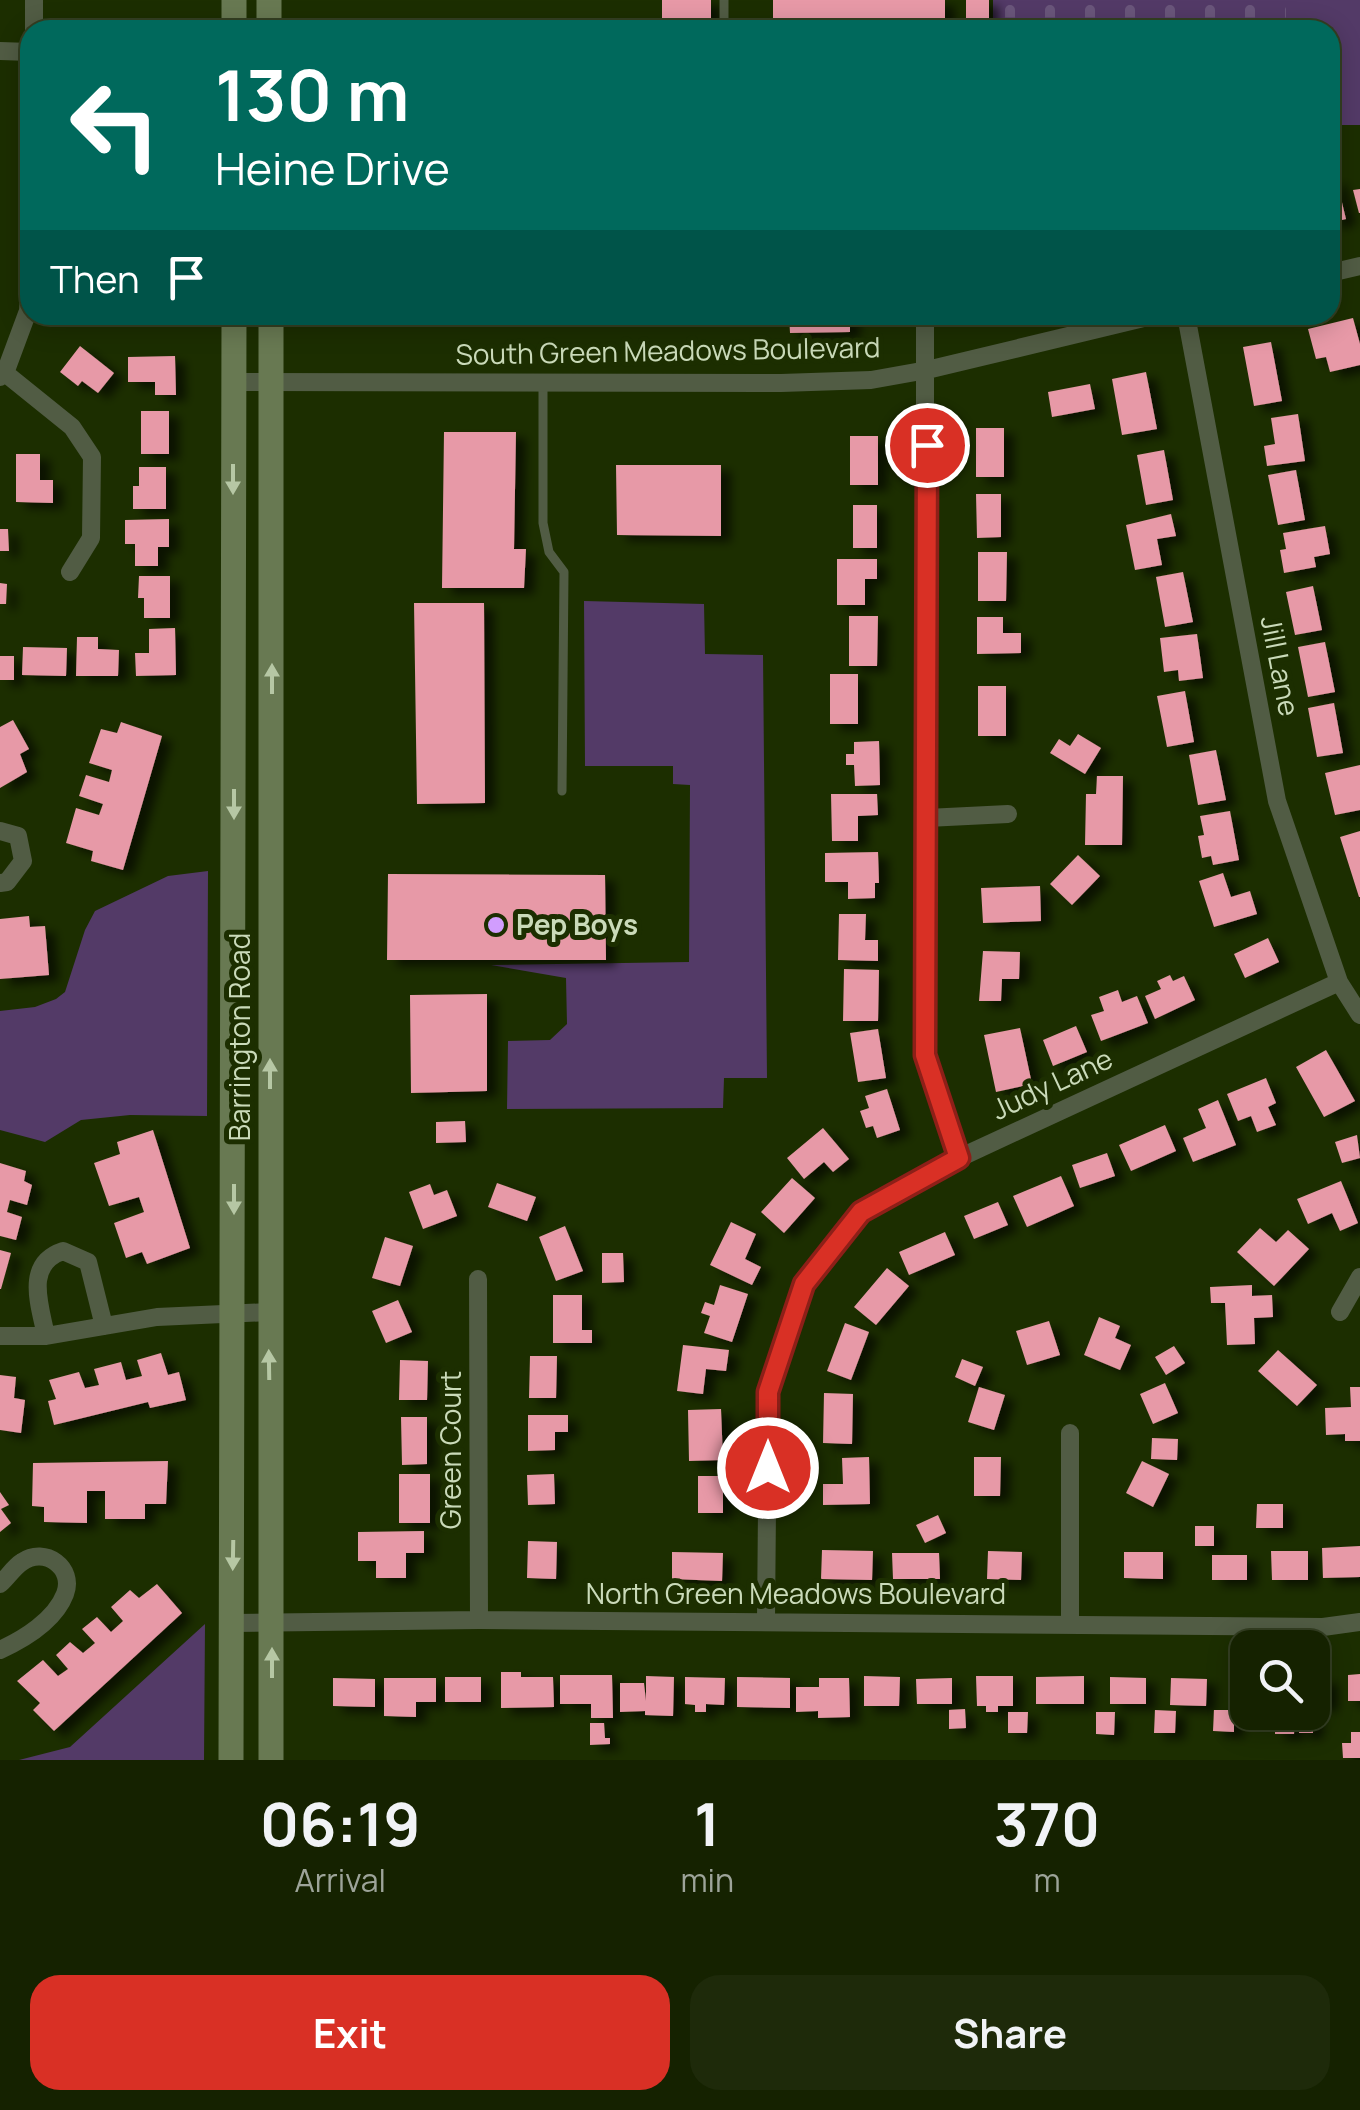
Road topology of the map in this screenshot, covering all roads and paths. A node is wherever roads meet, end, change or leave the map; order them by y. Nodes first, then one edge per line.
1 (23, 325) edge
2 (234, 325) edge
3 (270, 325) edge
4 (925, 325) edge
5 (1114, 325) edge
6 (1188, 325) edge
7 (927, 370) junction
8 (3, 375) edge
9 (234, 382) junction
10 (271, 382) junction
11 (543, 382) junction
12 (70, 572) dead end
13 (562, 791) dead end
14 (1008, 814) dead end
15 (927, 818) junction
16 (0, 832) edge
17 (0, 883) edge
18 (1338, 982) junction
19 (1360, 1016) edge
20 (959, 1158) junction
21 (1360, 1277) edge
22 (478, 1279) dead end
23 (234, 1312) junction
24 (269, 1312) junction
25 (1340, 1312) dead end
26 (104, 1326) junction
27 (0, 1336) edge
28 (46, 1336) junction
29 (1070, 1433) dead end
30 (0, 1584) edge
31 (479, 1620) junction
32 (766, 1621) junction
33 (1070, 1622) junction
34 (1360, 1622) edge
35 (232, 1623) junction
36 (272, 1623) junction
37 (1, 1648) edge
38 (231, 1760) edge
39 (271, 1760) edge

1 - 8 street
2 - 9 main road, Barrington Road
3 - 10 main road, Barrington Road
4 - 7 street
5 - 7 street, South Green Meadows Boulevard
6 - 18 street, Jill Lane
7 - 11 street, South Green Meadows Boulevard
7 - 15 street
8 - 12 street
9 - 10 street, South Green Meadows Boulevard
9 -> 23 main road, Barrington Road
10 - 11 street, South Green Meadows Boulevard
24 -> 10 main road, Barrington Road
11 - 13 lane
14 - 15 street
15 - 20 street
16 - 17 street
18 - 19 street, Jill Lane
18 - 20 street, Judy Lane
20 - 32 street, Judy Lane
21 - 25 street
22 - 31 street, Green Court
23 - 24 street
23 - 26 street
23 -> 35 main road, Barrington Road
36 -> 24 main road, Barrington Road
26 - 28 street
26 - 28 street
27 - 28 street
29 - 33 street
30 - 37 street
31 - 32 street, North Green Meadows Boulevard
31 - 36 street, North Green Meadows Boulevard
32 - 33 street, North Green Meadows Boulevard
33 - 34 street, North Green Meadows Boulevard
35 - 36 street, North Green Meadows Boulevard
35 - 38 main road, Barrington Road
39 -> 36 main road, Barrington Road

